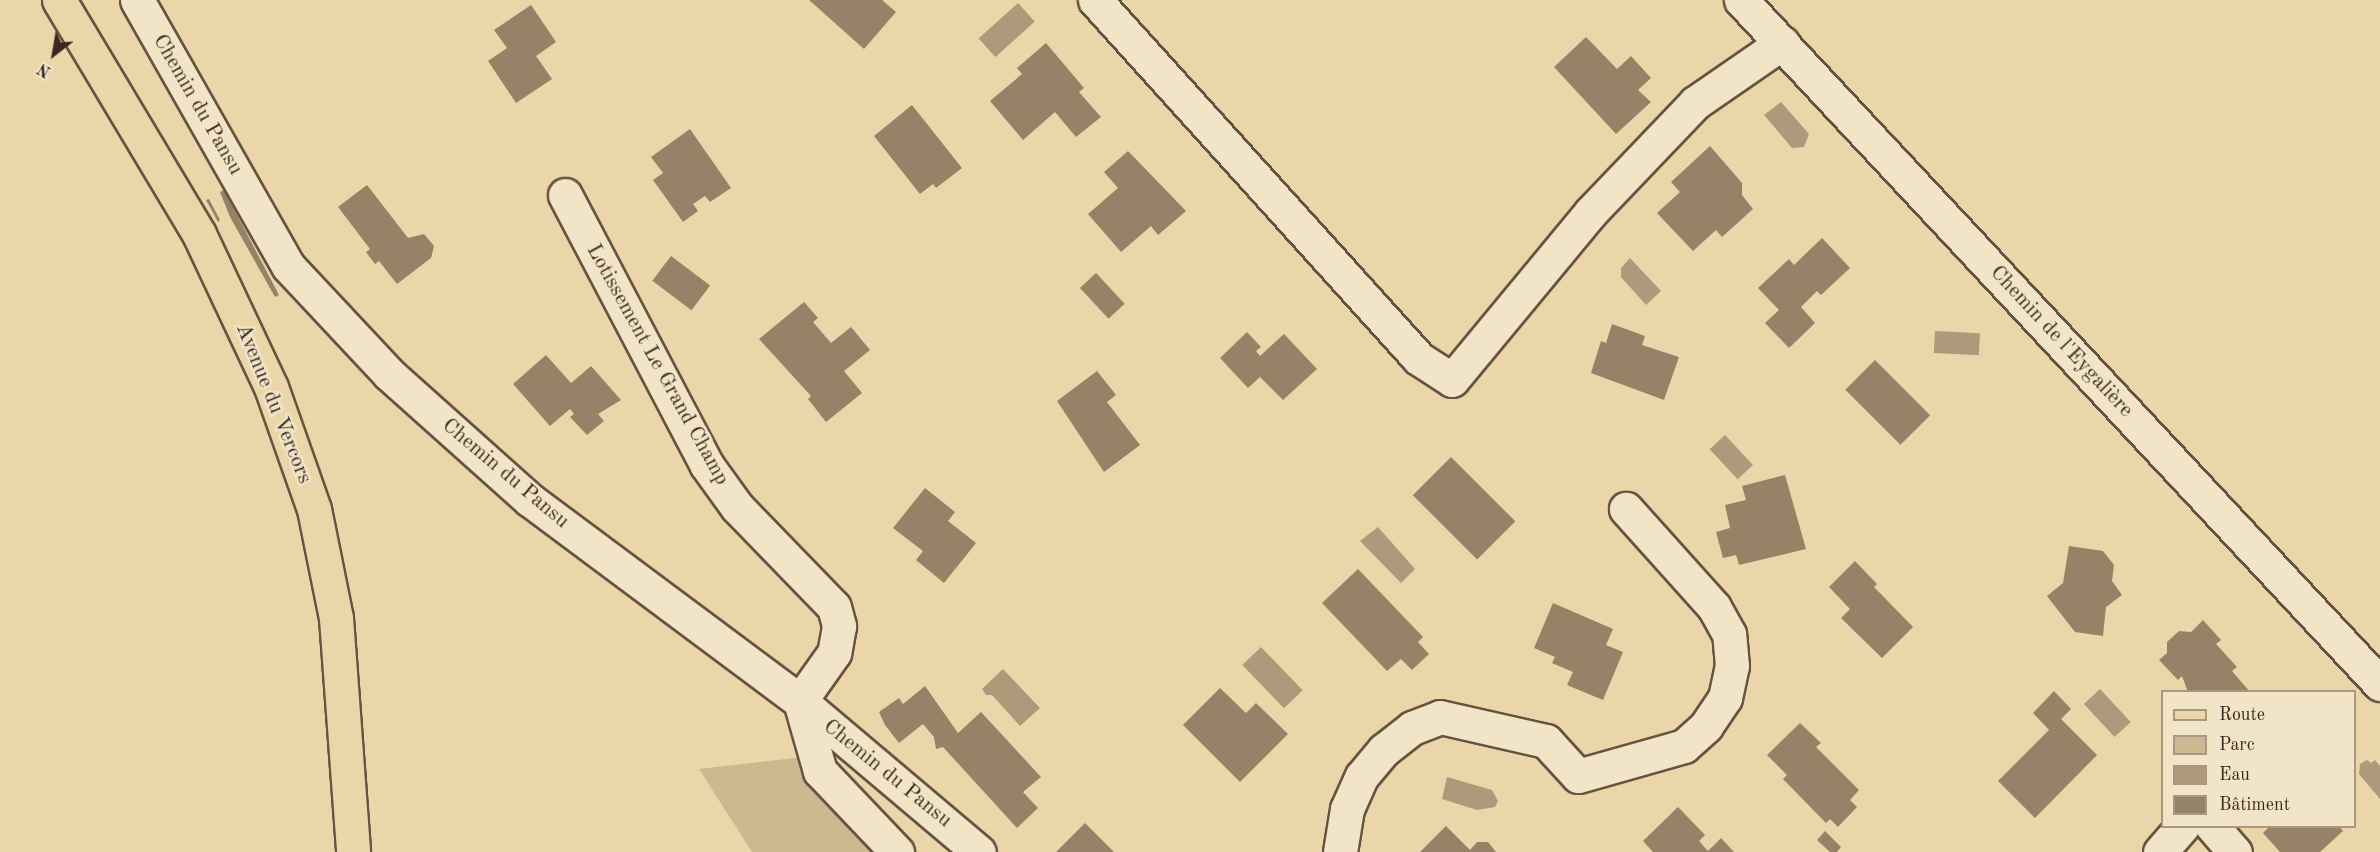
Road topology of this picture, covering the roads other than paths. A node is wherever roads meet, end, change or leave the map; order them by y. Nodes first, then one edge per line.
1 (59, 0) edge
2 (137, 0) edge
3 (1095, 0) edge
4 (1741, 0) edge
5 (1782, 43) junction
6 (565, 195) dead end
7 (1626, 509) dead end
8 (2380, 684) edge
9 (800, 701) junction
10 (2181, 828) edge
11 (2214, 828) edge
12 (353, 852) edge
13 (897, 852) edge
14 (979, 852) edge
15 (1340, 852) edge
16 (2160, 852) edge
17 (2235, 852) edge

1 - 12 main road, Avenue du Vercors
2 - 9 street, Chemin du Pansu
3 - 5 street
4 - 5 street, Chemin de l'Eygalière
5 - 8 street, Chemin de l'Eygalière
6 - 9 street, Lotissement Le Grand Champ
7 - 15 street
9 - 13 street
9 - 14 street, Chemin du Pansu
10 - 16 street
11 - 17 street

